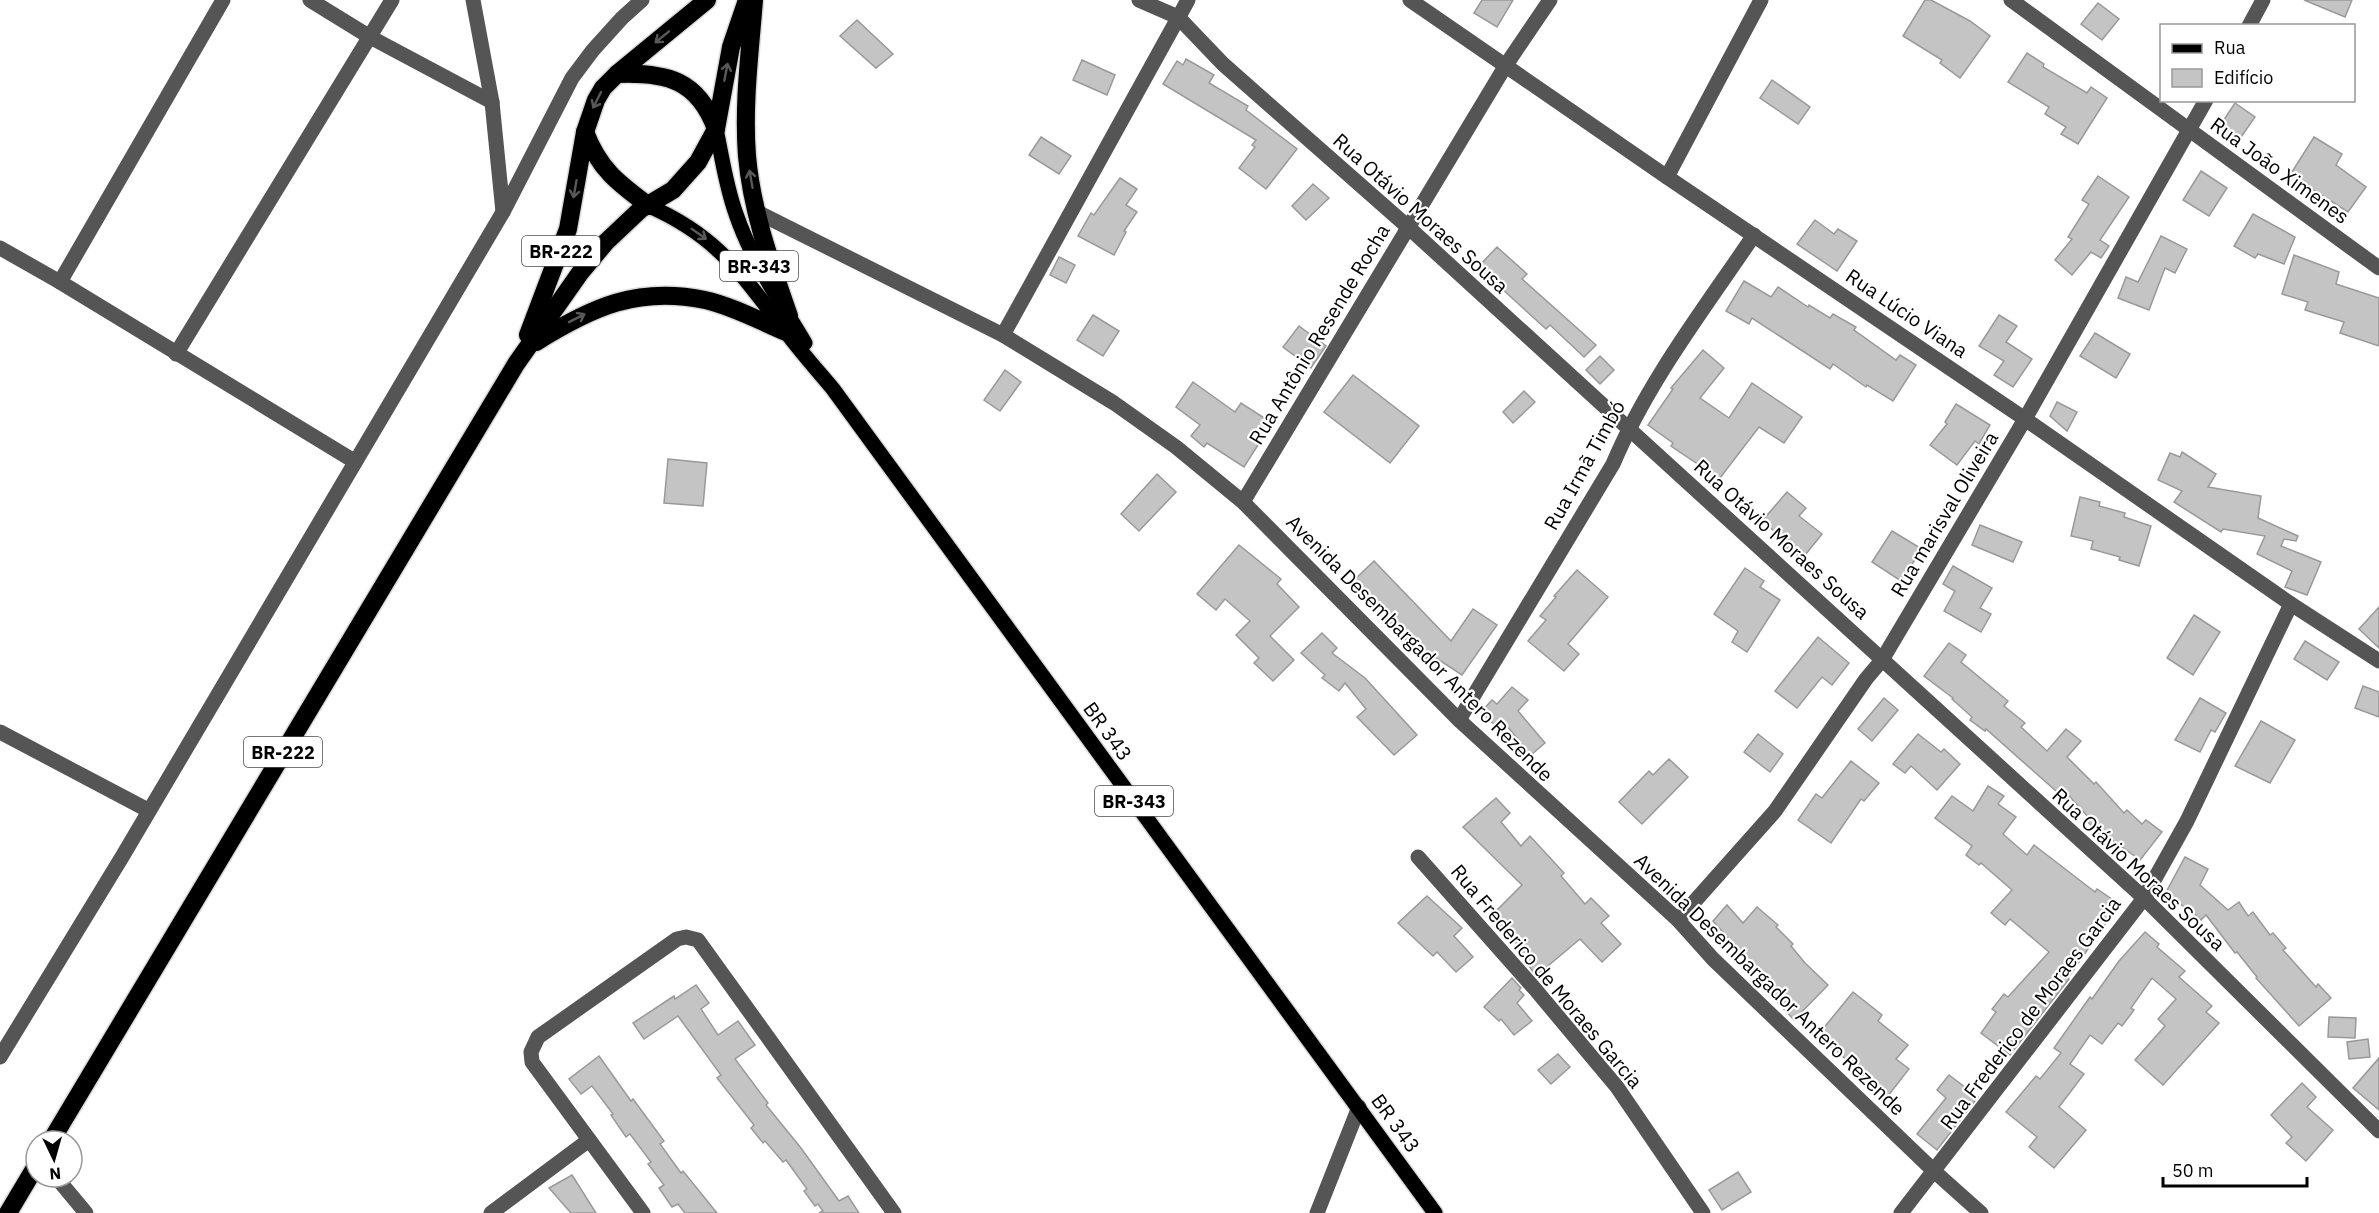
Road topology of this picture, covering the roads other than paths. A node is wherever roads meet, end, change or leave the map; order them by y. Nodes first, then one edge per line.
1 (223, 0) edge
2 (310, 0) edge
3 (393, 0) edge
4 (473, 0) edge
5 (642, 0) edge
6 (707, 0) edge
7 (747, 0) edge
8 (754, 0) edge
9 (1139, 0) edge
10 (1188, 0) edge
11 (1410, 0) edge
12 (1550, 0) edge
13 (1761, 0) edge
14 (2012, 0) edge
15 (2263, 0) edge
16 (1178, 17) junction
17 (2250, 24) edge
18 (370, 37) junction
19 (1506, 65) junction
20 (617, 74) junction
21 (492, 102) junction
22 (2205, 102) edge
23 (716, 129) junction
24 (2190, 130) junction
25 (585, 132) junction
26 (1667, 177) junction
27 (648, 206) junction
28 (503, 212) junction
29 (757, 213) junction
30 (1408, 227) junction
31 (1754, 235) junction
32 (0, 248) edge
33 (2379, 268) edge
34 (60, 282) junction
35 (788, 324) junction
36 (1003, 334) junction
37 (527, 348) junction
38 (176, 354) junction
39 (516, 364) junction
40 (2025, 419) junction
41 (1628, 428) junction
42 (354, 461) junction
43 (1243, 502) junction
44 (2291, 604) junction
45 (1882, 660) junction
46 (2379, 661) edge
47 (1460, 720) junction
48 (0, 732) edge
49 (144, 808) dead end
50 (1418, 857) dead end
51 (2144, 898) junction
52 (1678, 920) junction
53 (0, 1057) edge
54 (1359, 1107) junction
55 (58, 1129) edge
56 (2379, 1131) edge
57 (589, 1140) junction
58 (1935, 1172) junction
59 (24, 1186) edge
60 (66, 1189) edge
61 (8, 1213) edge
62 (86, 1213) edge
63 (491, 1213) edge
64 (643, 1213) edge
65 (894, 1213) edge
66 (1317, 1213) edge
67 (1435, 1213) edge
68 (1703, 1213) edge
69 (1901, 1213) edge
70 (1981, 1213) edge

1 - 34 street
2 - 18 street
3 - 18 street
4 - 21 street
5 - 28 street
6 -> 20 highway, BR-222
23 -> 7 highway, BR-222
29 -> 8 highway
9 - 16 street, Rua Otávio Moraes Sousa
10 - 16 street
11 - 19 street, Rua Lúcio Viana
12 - 19 street, Rua Antônio Resende Rocha
13 - 26 street
14 - 24 street, Rua João Ximenes
15 - 17 street
16 - 30 street, Rua Otávio Moraes Sousa
16 - 36 street
18 - 21 street
18 - 38 street
19 - 26 street, Rua Lúcio Viana
19 - 30 street, Rua Antônio Resende Rocha
20 - 23 highway, BR-343
20 -> 25 highway, BR-222
21 - 28 street
22 - 24 street, Rua marisval Oliveira
23 - 27 highway, BR-222
23 - 35 main road, BR-343
24 - 33 street, Rua João Ximenes
24 - 40 street, Rua marisval Oliveira
25 - 27 highway, BR-343
25 -> 39 highway, BR-222
26 - 31 street, Rua Lúcio Viana
27 -> 35 main road, BR-343
27 - 37 highway, BR-222
28 - 42 street
29 - 35 highway
29 - 36 street, Avenida Desembargador Antero Rezende
30 - 41 street, Rua Otávio Moraes Sousa
30 - 43 street, Rua Antônio Resende Rocha
31 - 40 street, Rua Lúcio Viana
31 - 41 street, Rua Irmã Timbó
32 - 34 street
34 - 38 street
37 -> 35 highway
35 - 54 main road, BR 343 / BR-343
36 - 43 street, Avenida Desembargador Antero Rezende
37 - 39 highway, BR-222
38 - 42 street
39 - 55 highway, BR-222
40 - 44 street, Rua Lúcio Viana
40 - 45 street, Rua marisval Oliveira
41 - 45 street, Rua Otávio Moraes Sousa
41 - 47 street, Rua Irmã Timbó
42 - 53 street
43 - 47 street, Avenida Desembargador Antero Rezende
44 - 46 street, Rua Lúcio Viana
44 - 51 street, Rua Frederico de Moraes Garcia
45 - 51 street, Rua Otávio Moraes Sousa
45 - 52 street, Rua marisval Oliveira
47 - 52 street, Avenida Desembargador Antero Rezende
48 - 49 street
50 - 68 street, Rua Frederico de Moraes Garcia
51 - 56 street, Rua Otávio Moraes Sousa
51 - 58 street, Rua Frederico de Moraes Garcia
52 - 58 street, Avenida Desembargador Antero Rezende
54 - 66 street
54 - 67 main road, BR 343 / BR-343
57 - 63 street
57 - 64 street
57 - 65 street
58 - 69 street, Rua Frederico de Moraes Garcia
58 - 70 street, Avenida Desembargador Antero Rezende
59 - 61 highway
60 - 62 street

